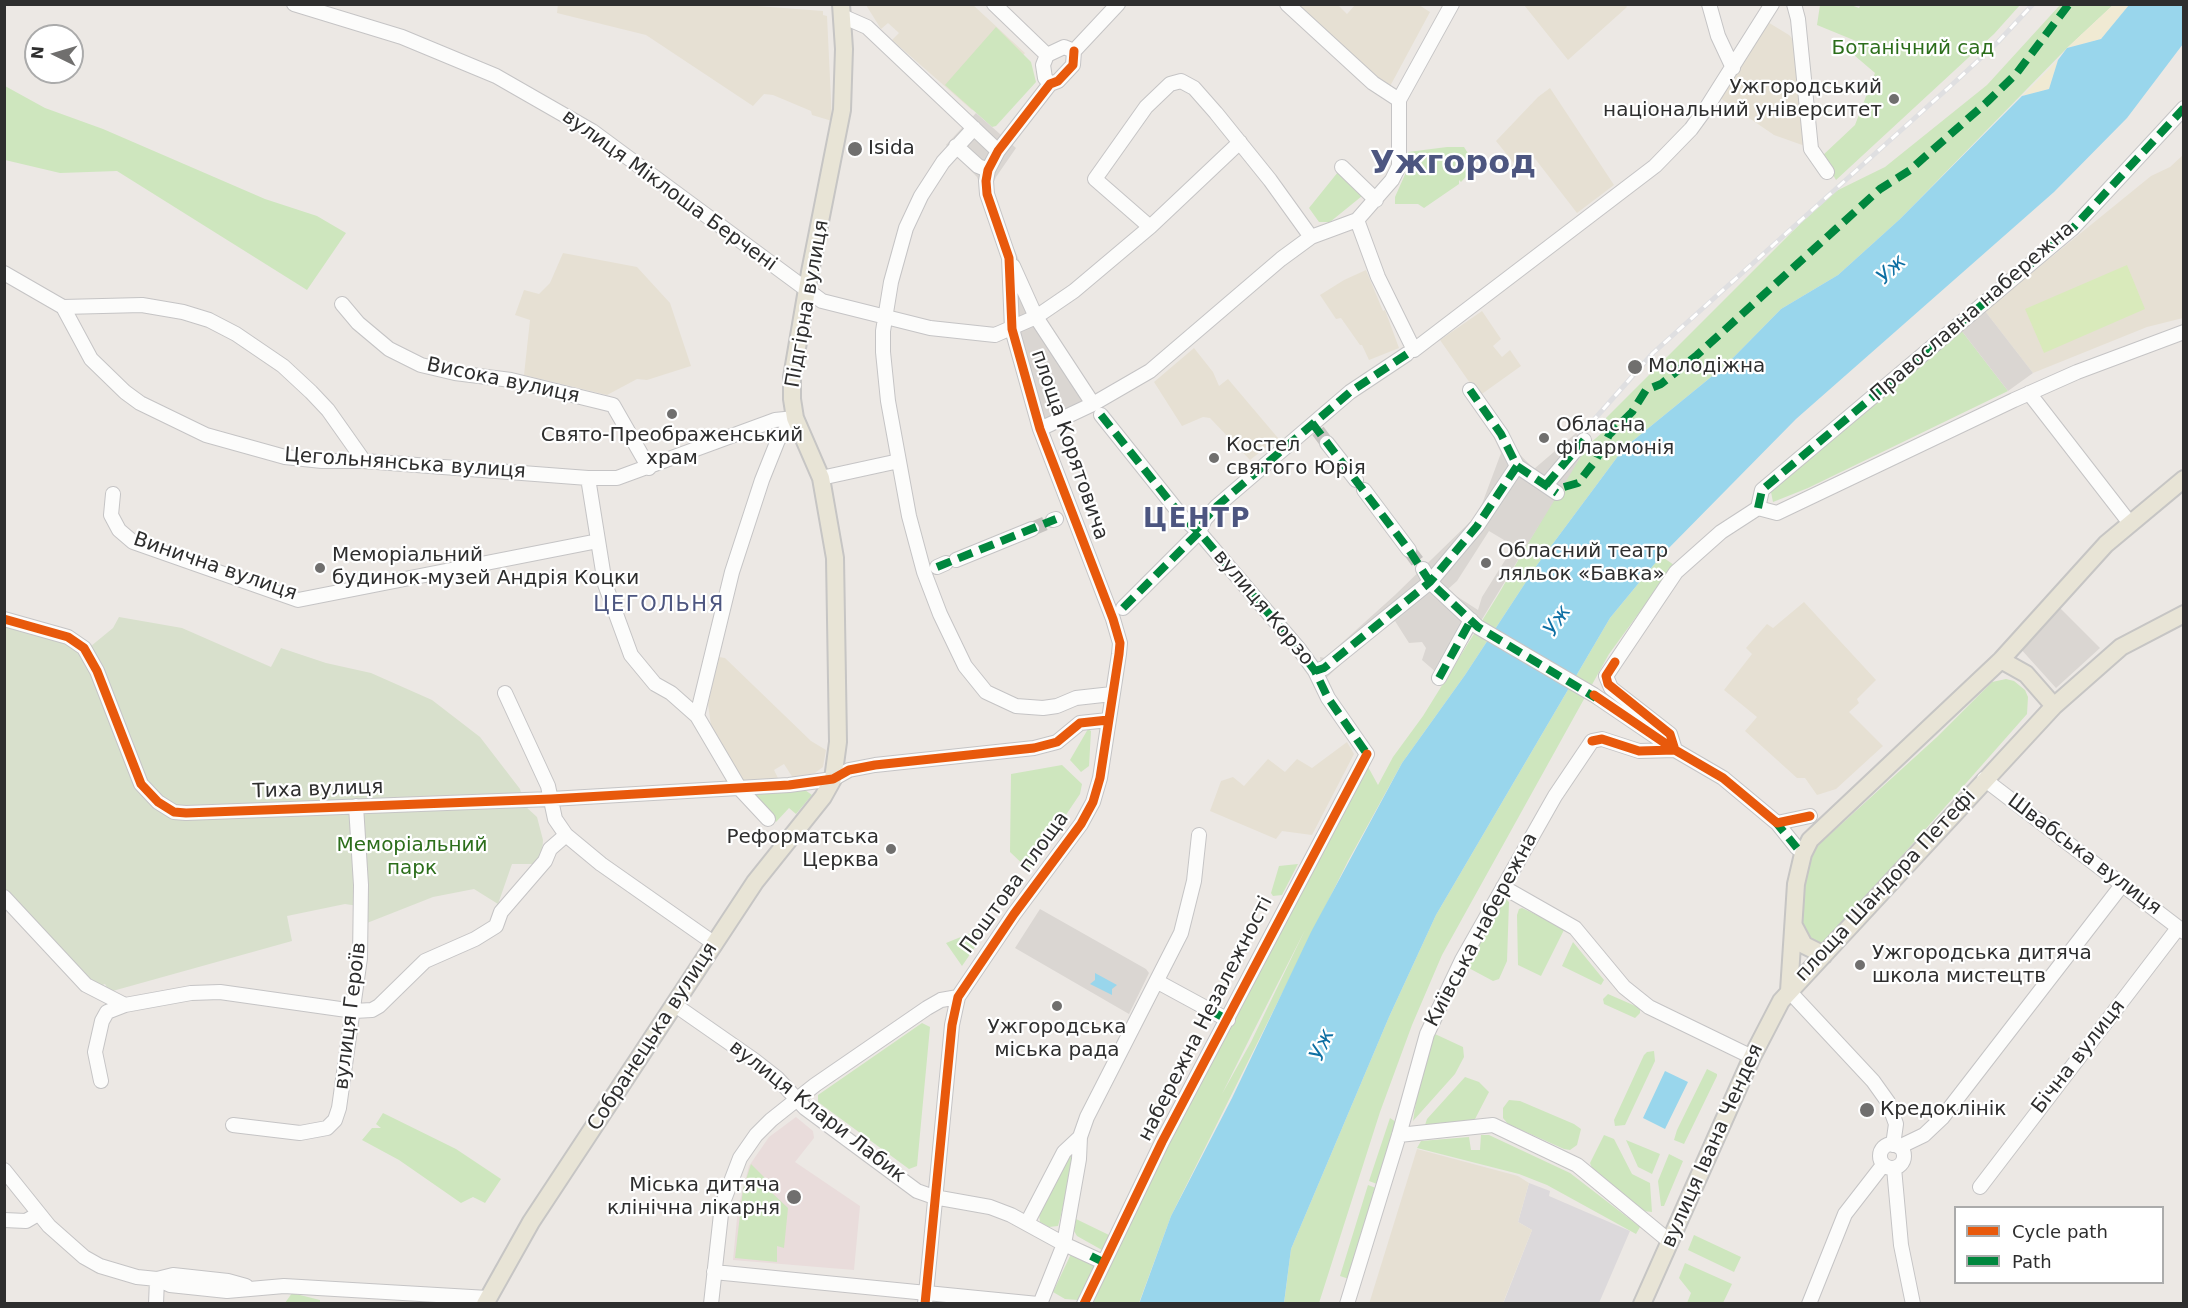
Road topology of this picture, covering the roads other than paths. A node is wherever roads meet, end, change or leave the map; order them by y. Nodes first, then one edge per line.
1 (994, 4) edge
2 (1287, 4) edge
3 (1452, 4) edge
4 (1709, 4) edge
5 (1772, 4) edge
6 (1794, 4) edge
7 (295, 5) edge
8 (1114, 6) edge
9 (841, 10) edge
10 (1074, 51) junction
11 (1047, 55) junction
12 (1733, 68) junction
13 (1050, 84) junction
14 (1399, 100) junction
15 (2184, 108) edge
16 (974, 128) junction
17 (1240, 142) junction
18 (956, 146) junction
19 (998, 152) junction
20 (1342, 167) dead end
21 (988, 170) junction
22 (1827, 172) dead end
23 (1376, 200) junction
24 (1357, 220) junction
25 (1150, 227) junction
26 (1311, 237) junction
27 (1009, 258) junction
28 (4, 273) edge
29 (808, 291) junction
30 (342, 304) dead end
31 (63, 307) junction
32 (886, 317) junction
33 (1036, 317) junction
34 (1012, 329) junction
35 (2184, 332) edge
36 (1410, 352) junction
37 (1470, 390) dead end
38 (2029, 393) junction
39 (1097, 409) junction
40 (795, 418) junction
41 (1040, 429) junction
42 (1584, 440) dead end
43 (1328, 443) tunnel mouth
44 (364, 461) junction
45 (899, 461) junction
46 (1517, 466) junction
47 (649, 468) junction
48 (588, 478) junction
49 (821, 478) junction
50 (2184, 478) edge
51 (113, 494) dead end
52 (1758, 508) junction
53 (2129, 522) junction
54 (1032, 529) tunnel mouth
55 (1199, 532) junction
56 (598, 541) junction
57 (1409, 550) tunnel mouth
58 (947, 563) dead end
59 (1423, 569) tunnel mouth
60 (1430, 582) junction
61 (1123, 608) dead end
62 (2184, 614) edge
63 (4, 619) edge
64 (1474, 623) junction
65 (2001, 660) junction
66 (1315, 671) junction
67 (1439, 678) dead end
68 (505, 693) dead end
69 (1112, 694) junction
70 (2054, 706) junction
71 (697, 716) junction
72 (1108, 720) junction
73 (1675, 750) junction
74 (1367, 754) joint
75 (833, 779) junction
76 (1984, 779) junction
77 (740, 789) junction
78 (551, 800) junction
79 (356, 806) junction
80 (1810, 816) dead end
81 (768, 819) dead end
82 (1777, 823) junction
83 (566, 835) junction
84 (1199, 835) dead end
85 (1797, 848) dead end
86 (2122, 885) junction
87 (1503, 887) junction
88 (4, 897) edge
89 (1794, 925) junction
90 (2181, 930) edge
91 (715, 944) junction
92 (1824, 955) junction
93 (1158, 982) junction
94 (1789, 991) junction
95 (958, 997) junction
96 (125, 1005) junction
97 (675, 1005) junction
98 (354, 1011) junction
99 (1228, 1020) junction
100 (1752, 1057) junction
101 (101, 1081) dead end
102 (796, 1099) junction
103 (233, 1125) dead end
104 (1400, 1134) junction
105 (1080, 1137) junction
106 (1896, 1146) junction
107 (1889, 1166) junction
108 (4, 1170) edge
109 (1980, 1186) dead end
110 (934, 1197) junction
111 (38, 1214) junction
112 (4, 1220) edge
113 (1027, 1223) junction
114 (1669, 1241) junction
115 (1064, 1244) junction
116 (1097, 1259) junction
117 (714, 1272) junction
118 (157, 1279) junction
119 (926, 1297) edge
120 (486, 1300) edge
121 (156, 1304) edge
122 (711, 1304) edge
123 (1039, 1304) edge
124 (1084, 1304) edge
125 (1347, 1304) edge
126 (1642, 1304) edge
127 (1809, 1304) edge
128 (1913, 1304) edge

1 - 11 street
2 - 14 street
3 - 14 street
4 - 12 street
5 - 12 street
6 - 22 street
7 - 29 street, вулиця Міклоша Берчені
8 - 10 street
9 - 16 street
9 - 29 main road, Підгірна вулиця
10 - 11 street
10 - 13 street
11 - 13 street
12 - 36 street
13 - 19 street
14 - 23 street
15 - 52 street, Православна набережна
16 - 18 street
16 - 19 street
17 - 25 street
17 - 25 street
17 - 26 street
18 - 21 street
18 - 32 street
19 - 21 street
20 - 23 street
21 - 27 street, площа Корятовича
23 - 24 street
24 - 26 street
24 - 36 street
25 - 33 street
26 - 39 street
27 - 33 street, площа Корятовича
27 - 34 street, площа Корятовича
28 - 31 street
29 - 32 street, вулиця Міклоша Берчені
29 - 40 main road, Підгірна вулиця
30 - 47 street, Висока вулиця
31 - 44 street, Цегольнянська вулиця
31 - 44 street
32 - 34 street, вулиця Міклоша Берчені
32 - 45 street
33 - 34 street, площа Корятовича
33 - 39 street, площа Корятовича
34 - 41 street, площа Корятовича
35 - 38 street
36 - 55 street
37 - 46 street
38 - 52 street
38 - 53 street
39 - 41 street, площа Корятовича
39 - 55 street, вулиця Корзо
40 - 47 street, Цегольнянська вулиця
40 - 49 main road, Підгірна вулиця
40 - 71 street
41 - 69 street, площа Корятовича
42 - 46 street
43 - 57 street
44 - 48 street, Цегольнянська вулиця
45 - 49 street
45 - 69 street
46 - 60 street
47 - 48 street, Цегольнянська вулиця
48 - 56 street
49 - 75 main road, Підгірна вулиця
50 - 53 main road, площа Шандора Петефі
51 - 56 street, Винична вулиця
52 - 73 street
53 - 65 main road, площа Шандора Петефі
54 - 58 street
55 - 61 street
55 - 66 street, вулиця Корзо
56 - 71 street
59 - 60 street
60 - 64 street
60 - 66 street
62 - 70 main road, площа Шандора Петефі
63 - 79 street, Тиха вулиця
64 - 67 street
64 - 73 street
65 - 70 main road
65 - 89 main road, площа Шандора Петефі
66 - 74 street, вулиця Корзо
68 - 78 street
69 - 72 street, площа Корятовича
70 - 76 main road, площа Шандора Петефі
71 - 77 street
72 - 75 street, Тиха вулиця
72 - 95 street, Поштова площа
73 - 82 street
73 - 87 street, Київська набережна
74 - 99 street, набережна Незалежності
75 - 77 street, Тиха вулиця
75 - 91 main road, Собранецька вулиця
76 - 86 street, Швабська вулиця
76 - 92 main road, площа Шандора Петефі
77 - 78 street, Тиха вулиця
77 - 81 street
78 - 79 street, Тиха вулиця
78 - 83 street
79 - 98 street, вулиця Героїв
80 - 82 street
82 - 85 street
83 - 91 street
83 - 98 street
84 - 93 street
86 - 90 street, Швабська вулиця
86 - 106 street
87 - 100 street
87 - 104 street, Київська набережна
88 - 96 street
89 - 92 main road
89 - 94 main road, площа Шандора Петефі
90 - 109 street, Бічна вулиця
91 - 97 main road, Собранецька вулиця
92 - 94 main road, площа Шандора Петефі
93 - 99 street
93 - 105 street
94 - 100 main road, вулиця Івана Чендея
94 - 106 street
95 - 102 street
95 - 110 street
96 - 98 street
96 - 101 street
97 - 102 street, вулиця Клари Лабик
97 - 120 main road, Собранецька вулиця
98 - 103 street, вулиця Героїв
99 - 116 street, набережна Незалежності
100 - 114 main road, вулиця Івана Чендея
102 - 110 street, вулиця Клари Лабик
102 - 117 street
104 - 114 street
104 - 125 street, Київська набережна
105 - 113 street
105 - 115 street
106 - 107 street
106 - 107 street
107 - 127 street
107 - 128 street
108 - 111 street
110 - 113 street, вулиця Клари Лабик
110 - 119 street
111 - 112 street
111 - 118 street
113 - 115 street, вулиця Клари Лабик
114 - 126 main road, вулиця Івана Чендея
115 - 116 street, вулиця Клари Лабик
115 - 123 street
116 - 124 street, набережна Незалежності
117 - 119 street
117 - 122 street
118 - 120 street
118 - 121 street
119 - 123 street

